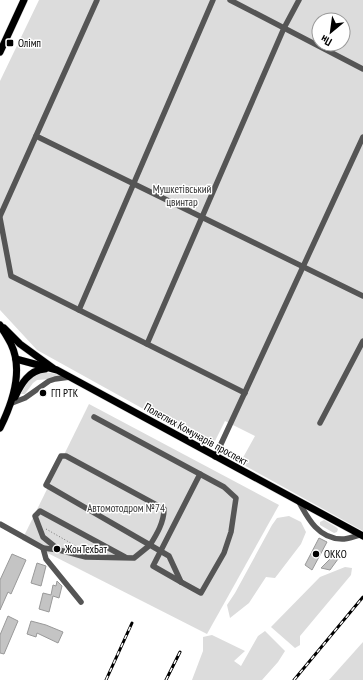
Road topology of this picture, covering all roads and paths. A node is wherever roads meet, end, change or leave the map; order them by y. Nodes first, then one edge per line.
1 (24, 0) edge
2 (97, 0) edge
3 (213, 0) edge
4 (230, 0) edge
5 (299, 0) edge
6 (284, 28) junction
7 (0, 52) edge
8 (363, 69) edge
9 (36, 136) junction
10 (363, 137) edge
11 (134, 183) junction
12 (202, 216) junction
13 (0, 217) edge
14 (304, 266) junction
15 (363, 296) edge
16 (79, 310) junction
17 (0, 324) edge
18 (363, 341) edge
19 (147, 344) junction
20 (16, 359) junction
21 (57, 370) junction
22 (70, 377) junction
23 (245, 393) junction
24 (12, 403) junction
25 (94, 417) dead end
26 (320, 423) dead end
27 (0, 428) edge
28 (215, 457) junction
29 (200, 474) junction
30 (299, 502) junction
31 (0, 524) edge
32 (38, 524) junction
33 (362, 535) edge
34 (150, 544) junction
35 (43, 548) junction
36 (59, 550) junction
37 (83, 550) dead end
38 (161, 551) junction
39 (127, 558) junction
40 (181, 582) junction
41 (81, 602) dead end

1 - 7 main road
2 - 9 lane
3 - 11 lane
4 - 6 lane
5 - 6 lane
6 - 8 lane
6 - 12 lane
9 - 11 lane
9 - 13 lane
10 - 14 lane
11 - 12 lane
11 - 16 lane
12 - 14 lane
12 - 19 lane
13 - 16 lane
14 - 15 lane
14 - 23 lane
16 - 19 lane
17 - 20 main road
17 - 21 main road
18 - 26 lane
19 - 23 lane
20 - 21 main road, Полеглих Комунарів проспект
20 - 24 main road
21 - 22 main road, Полеглих Комунарів проспект
21 - 24 main road
22 - 24 lane
22 - 28 main road, Полеглих Комунарів проспект
23 - 28 lane
24 - 27 main road
25 - 29 lane
28 - 30 main road, Полеглих Комунарів проспект
29 - 38 lane
29 - 40 lane
30 - 33 main road, Полеглих Комунарів проспект
30 - 33 lane
31 - 35 lane
32 - 36 lane
32 - 37 path
32 - 39 lane
34 - 34 lane
34 - 38 lane
34 - 39 lane
35 - 36 lane
35 - 41 lane
36 - 39 lane
38 - 40 lane
38 - 40 lane

